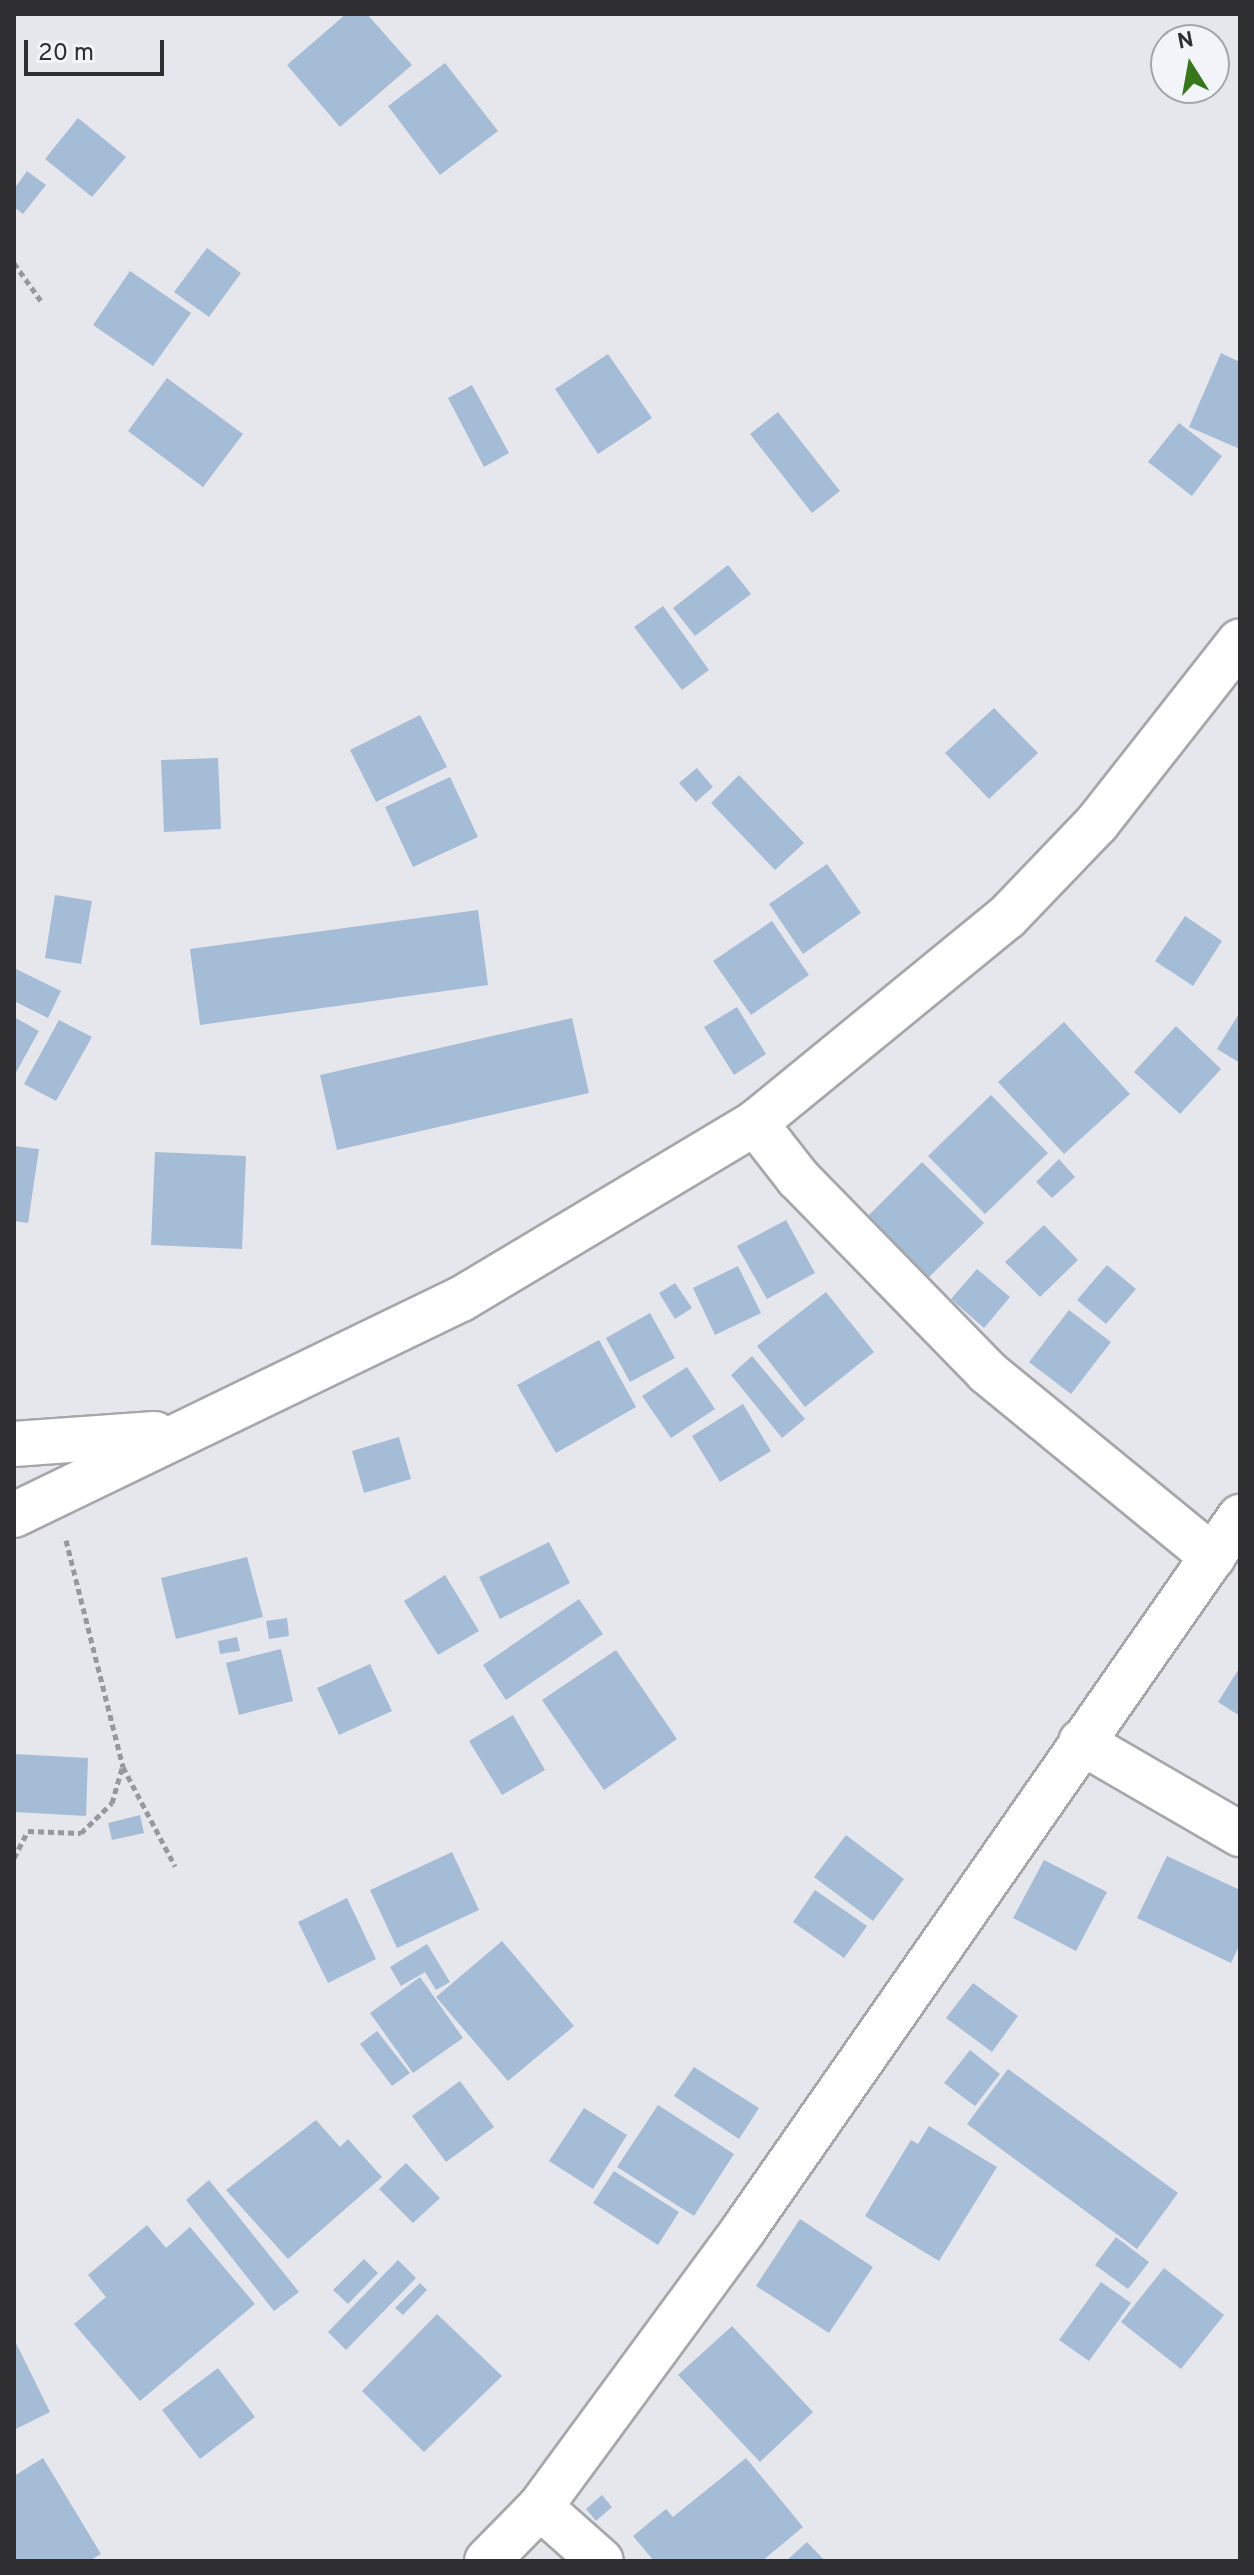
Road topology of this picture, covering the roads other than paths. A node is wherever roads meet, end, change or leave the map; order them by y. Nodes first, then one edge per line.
1 (1240, 641) edge
2 (755, 1123) junction
3 (176, 1432) junction
4 (14, 1444) edge
5 (30, 1508) edge
6 (1240, 1517) edge
7 (1213, 1557) junction
8 (1081, 1742) junction
9 (1240, 1834) edge
10 (540, 2507) junction
11 (487, 2561) edge
12 (601, 2561) edge

1 - 2 street
2 - 3 street
2 - 7 street
3 - 4 street
3 - 5 street
6 - 7 street
7 - 8 street
8 - 9 street
8 - 10 street
10 - 11 street
10 - 12 street

